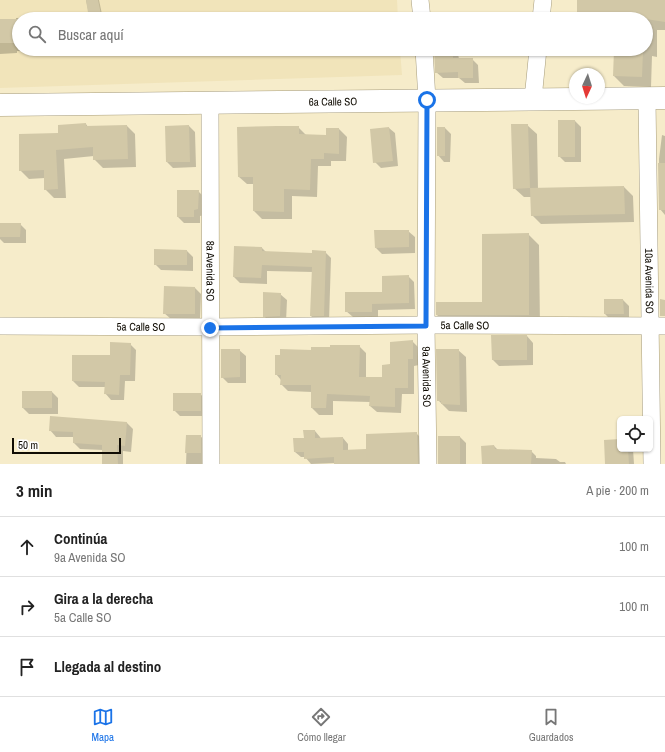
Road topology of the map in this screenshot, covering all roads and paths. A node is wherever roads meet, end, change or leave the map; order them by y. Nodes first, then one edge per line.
1 (420, 0) edge
2 (542, 0) edge
3 (421, 12) edge
4 (541, 12) edge
5 (424, 56) edge
6 (537, 56) edge
7 (533, 99) junction
8 (656, 99) edge
9 (427, 100) junction
10 (210, 103) junction
11 (0, 105) edge
12 (0, 326) edge
13 (426, 326) junction
14 (658, 326) edge
15 (210, 328) junction
16 (210, 464) edge
17 (428, 464) edge
18 (652, 464) edge

1 - 3 street
2 - 4 street
5 - 9 street, 9a Avenida SO
6 - 7 street
7 - 8 street, 6a Calle SO
7 - 9 street, 6a Calle SO
8 - 14 street, 10a Avenida SO
9 - 10 street, 6a Calle SO
9 - 13 street, 9a Avenida SO
10 - 11 street, 6a Calle SO
10 - 15 street, 8a Avenida SO
12 - 15 street, 5a Calle SO
13 - 14 street, 5a Calle SO
13 - 15 street, 5a Calle SO
13 - 17 street, 9a Avenida SO
14 - 18 street, 10a Avenida SO
15 - 16 street, 8a Avenida SO

